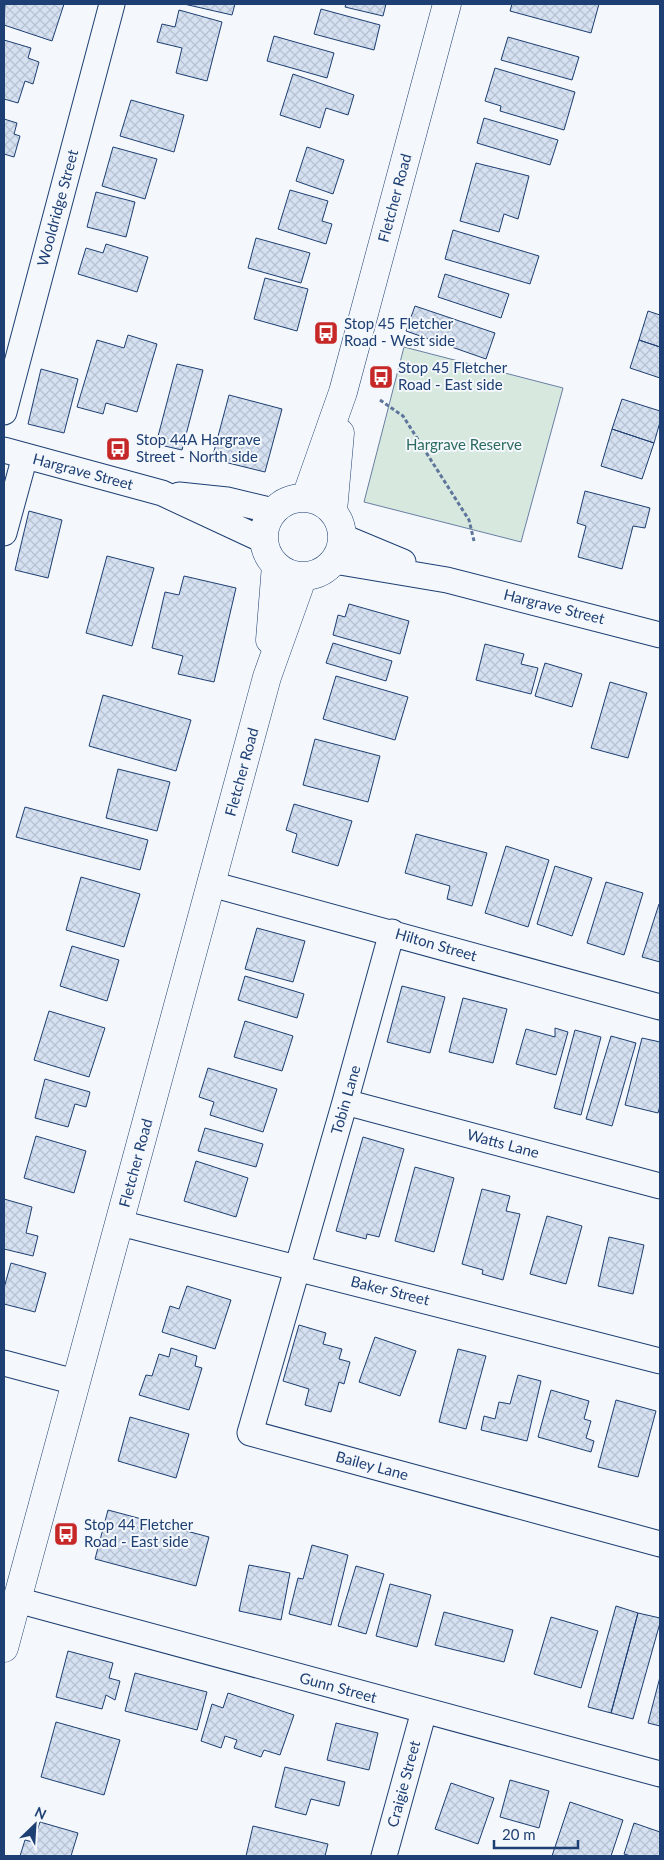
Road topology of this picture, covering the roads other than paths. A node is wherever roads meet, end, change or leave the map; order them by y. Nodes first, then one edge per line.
1 (112, 4) edge
2 (447, 4) edge
3 (343, 392) junction
4 (4, 412) edge
5 (14, 453) edge
6 (162, 493) junction
7 (306, 497) junction
8 (272, 511) junction
9 (333, 511) junction
10 (4, 533) edge
11 (263, 540) junction
12 (338, 549) junction
13 (276, 565) junction
14 (303, 576) junction
15 (660, 635) edge
16 (267, 677) junction
17 (212, 884) junction
18 (392, 932) junction
19 (660, 1007) edge
20 (346, 1102) junction
21 (660, 1186) edge
22 (120, 1223) junction
23 (297, 1267) junction
24 (660, 1361) edge
25 (4, 1363) edge
26 (75, 1382) junction
27 (660, 1544) edge
28 (17, 1600) junction
29 (4, 1648) edge
30 (424, 1712) junction
31 (660, 1774) edge
32 (384, 1856) edge

1 - 4 street, Wooldridge Street
2 - 3 street, Fletcher Road
3 - 7 street, Fletcher Road
3 - 9 street, Fletcher Road
5 - 6 street, Hargrave Street
5 - 10 street
6 - 8 street, Hargrave Street
6 - 11 street, Hargrave Street
7 - 8 street
7 - 9 street
8 - 11 street
9 - 12 street
11 - 13 street
12 - 14 street
12 - 15 street, Hargrave Street
13 - 14 street
13 - 16 street, Fletcher Road
14 - 16 street, Fletcher Road
16 - 17 street, Fletcher Road
17 - 18 street, Hilton Street
17 - 22 street, Fletcher Road
18 - 19 street, Hilton Street
18 - 20 street, Tobin Lane
20 - 21 street, Watts Lane
20 - 23 street, Tobin Lane
22 - 23 street, Baker Street
22 - 26 street, Fletcher Road
23 - 24 street, Baker Street
23 - 27 street, Bailey Lane
25 - 26 street
26 - 28 street, Fletcher Road
28 - 29 street, Fletcher Road
28 - 30 street, Gunn Street
30 - 31 street, Gunn Street
30 - 32 street, Craigie Street

